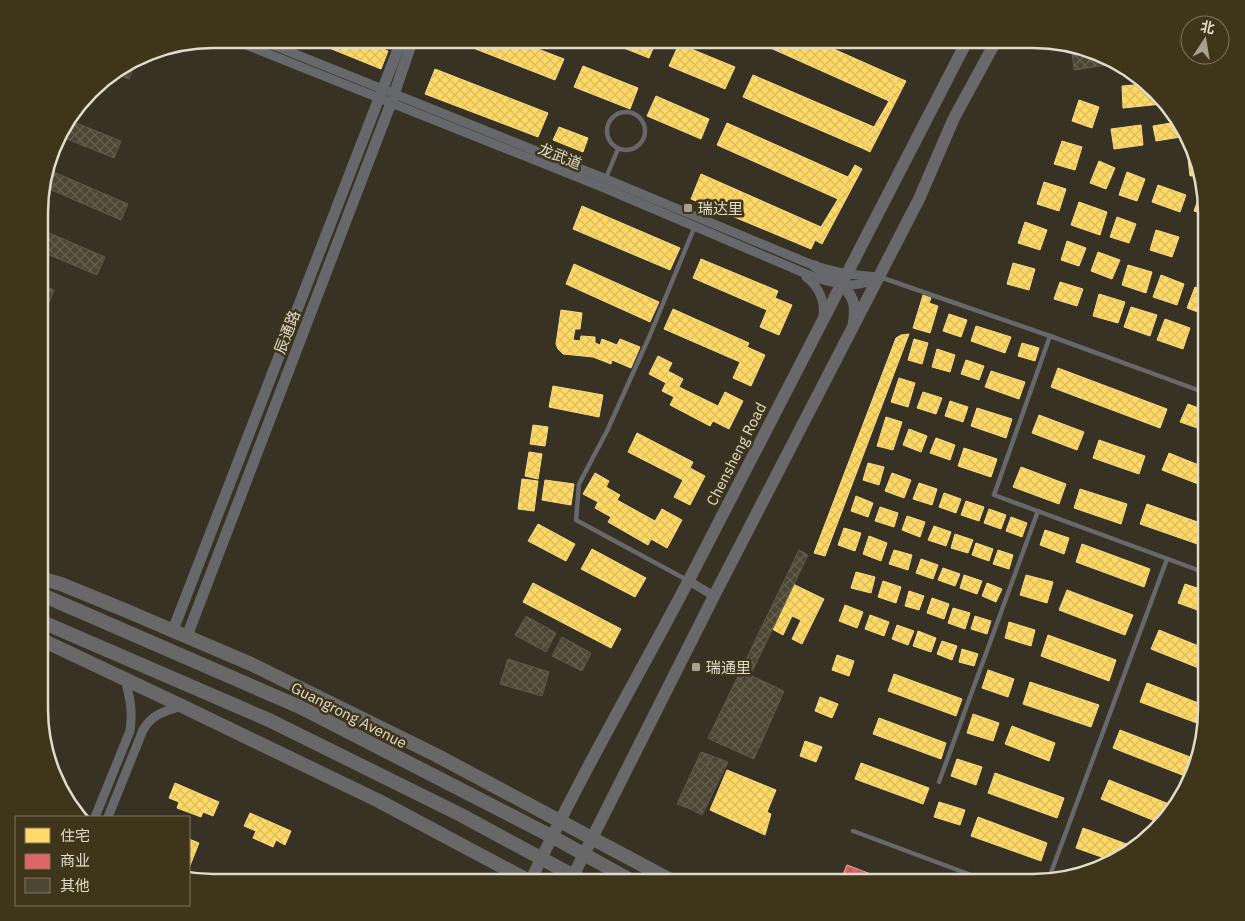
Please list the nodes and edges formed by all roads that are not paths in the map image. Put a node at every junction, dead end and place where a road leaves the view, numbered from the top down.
1 (255, 48) edge
2 (279, 48) edge
3 (398, 48) edge
4 (410, 48) edge
5 (963, 48) edge
6 (992, 48) edge
7 (381, 93) junction
8 (393, 98) junction
9 (618, 149) junction
10 (604, 183) junction
11 (697, 222) junction
12 (815, 266) joint
13 (800, 272) junction
14 (879, 277) junction
15 (845, 280) junction
16 (822, 324) junction
17 (853, 328) junction
18 (1050, 336) junction
19 (1197, 390) edge
20 (1038, 511) junction
21 (1167, 559) junction
22 (1197, 570) edge
23 (48, 580) edge
24 (689, 581) junction
25 (714, 596) junction
26 (48, 597) edge
27 (48, 624) edge
28 (173, 630) junction
29 (187, 636) junction
30 (48, 643) edge
31 (125, 679) junction
32 (182, 706) junction
33 (939, 782) dead end
34 (95, 816) edge
35 (108, 816) edge
36 (560, 821) junction
37 (853, 831) dead end
38 (592, 838) junction
39 (1051, 872) edge
40 (515, 873) edge
41 (535, 873) edge
42 (569, 873) edge
43 (574, 873) edge
44 (619, 874) edge
45 (658, 874) edge
46 (968, 874) edge

1 - 7 street, 龙武道
2 - 7 street
3 - 7 street, 辰通路
4 - 8 street, 辰通路
5 - 15 main road, Chensheng Road
6 - 14 main road
7 - 8 street, 龙武道
7 - 28 street, 辰通路
8 - 10 street, 龙武道
8 - 29 street, 辰通路
9 - 9 lane
9 - 10 lane
10 - 11 street, 龙武道
11 - 12 street
11 - 13 street, 龙武道
11 - 24 lane
12 - 15 street
13 - 15 street, 龙武道
13 - 16 street
14 - 15 street, 龙武道
14 - 17 main road
14 - 18 lane
15 - 16 main road, Chensheng Road
15 - 17 street
16 - 24 main road, Chensheng Road
17 - 25 main road
18 - 19 lane
18 - 20 lane
20 - 21 lane
20 - 33 lane
21 - 22 lane
21 - 39 lane
23 - 28 main road
24 - 25 street
24 - 36 main road, Chensheng Road
25 - 38 main road
26 - 44 main road, Guangrong Avenue
27 - 42 main road
28 - 29 main road
29 - 36 main road
30 - 31 main road
31 - 32 main road
31 - 34 street
32 - 35 street
32 - 40 main road
36 - 38 main road
36 - 41 main road, Chensheng Road
37 - 46 lane
38 - 43 main road
38 - 45 main road

